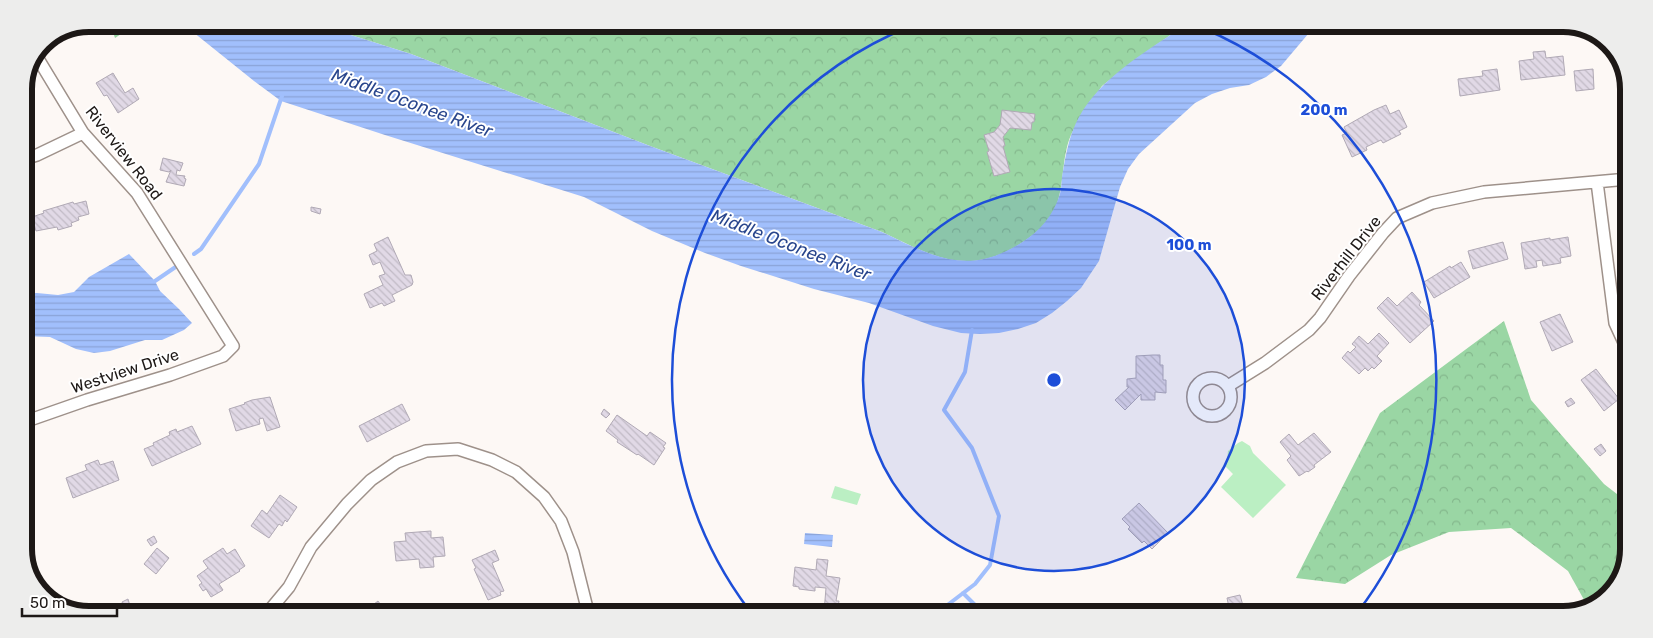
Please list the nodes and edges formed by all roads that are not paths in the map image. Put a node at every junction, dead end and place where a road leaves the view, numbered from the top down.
1 (40, 62) edge
2 (83, 133) junction
3 (32, 157) edge
4 (1620, 180) edge
5 (1597, 182) junction
6 (1620, 334) edge
7 (233, 346) joint
8 (1228, 386) dead end
9 (33, 419) edge
10 (272, 606) edge
11 (586, 606) edge

1 - 2 street, Riverview Road
2 - 3 street
2 - 7 street, Riverview Road
4 - 5 street, Riverhill Drive
5 - 6 street
5 - 8 street, Riverhill Drive
7 - 9 street, Westview Drive
10 - 11 street

